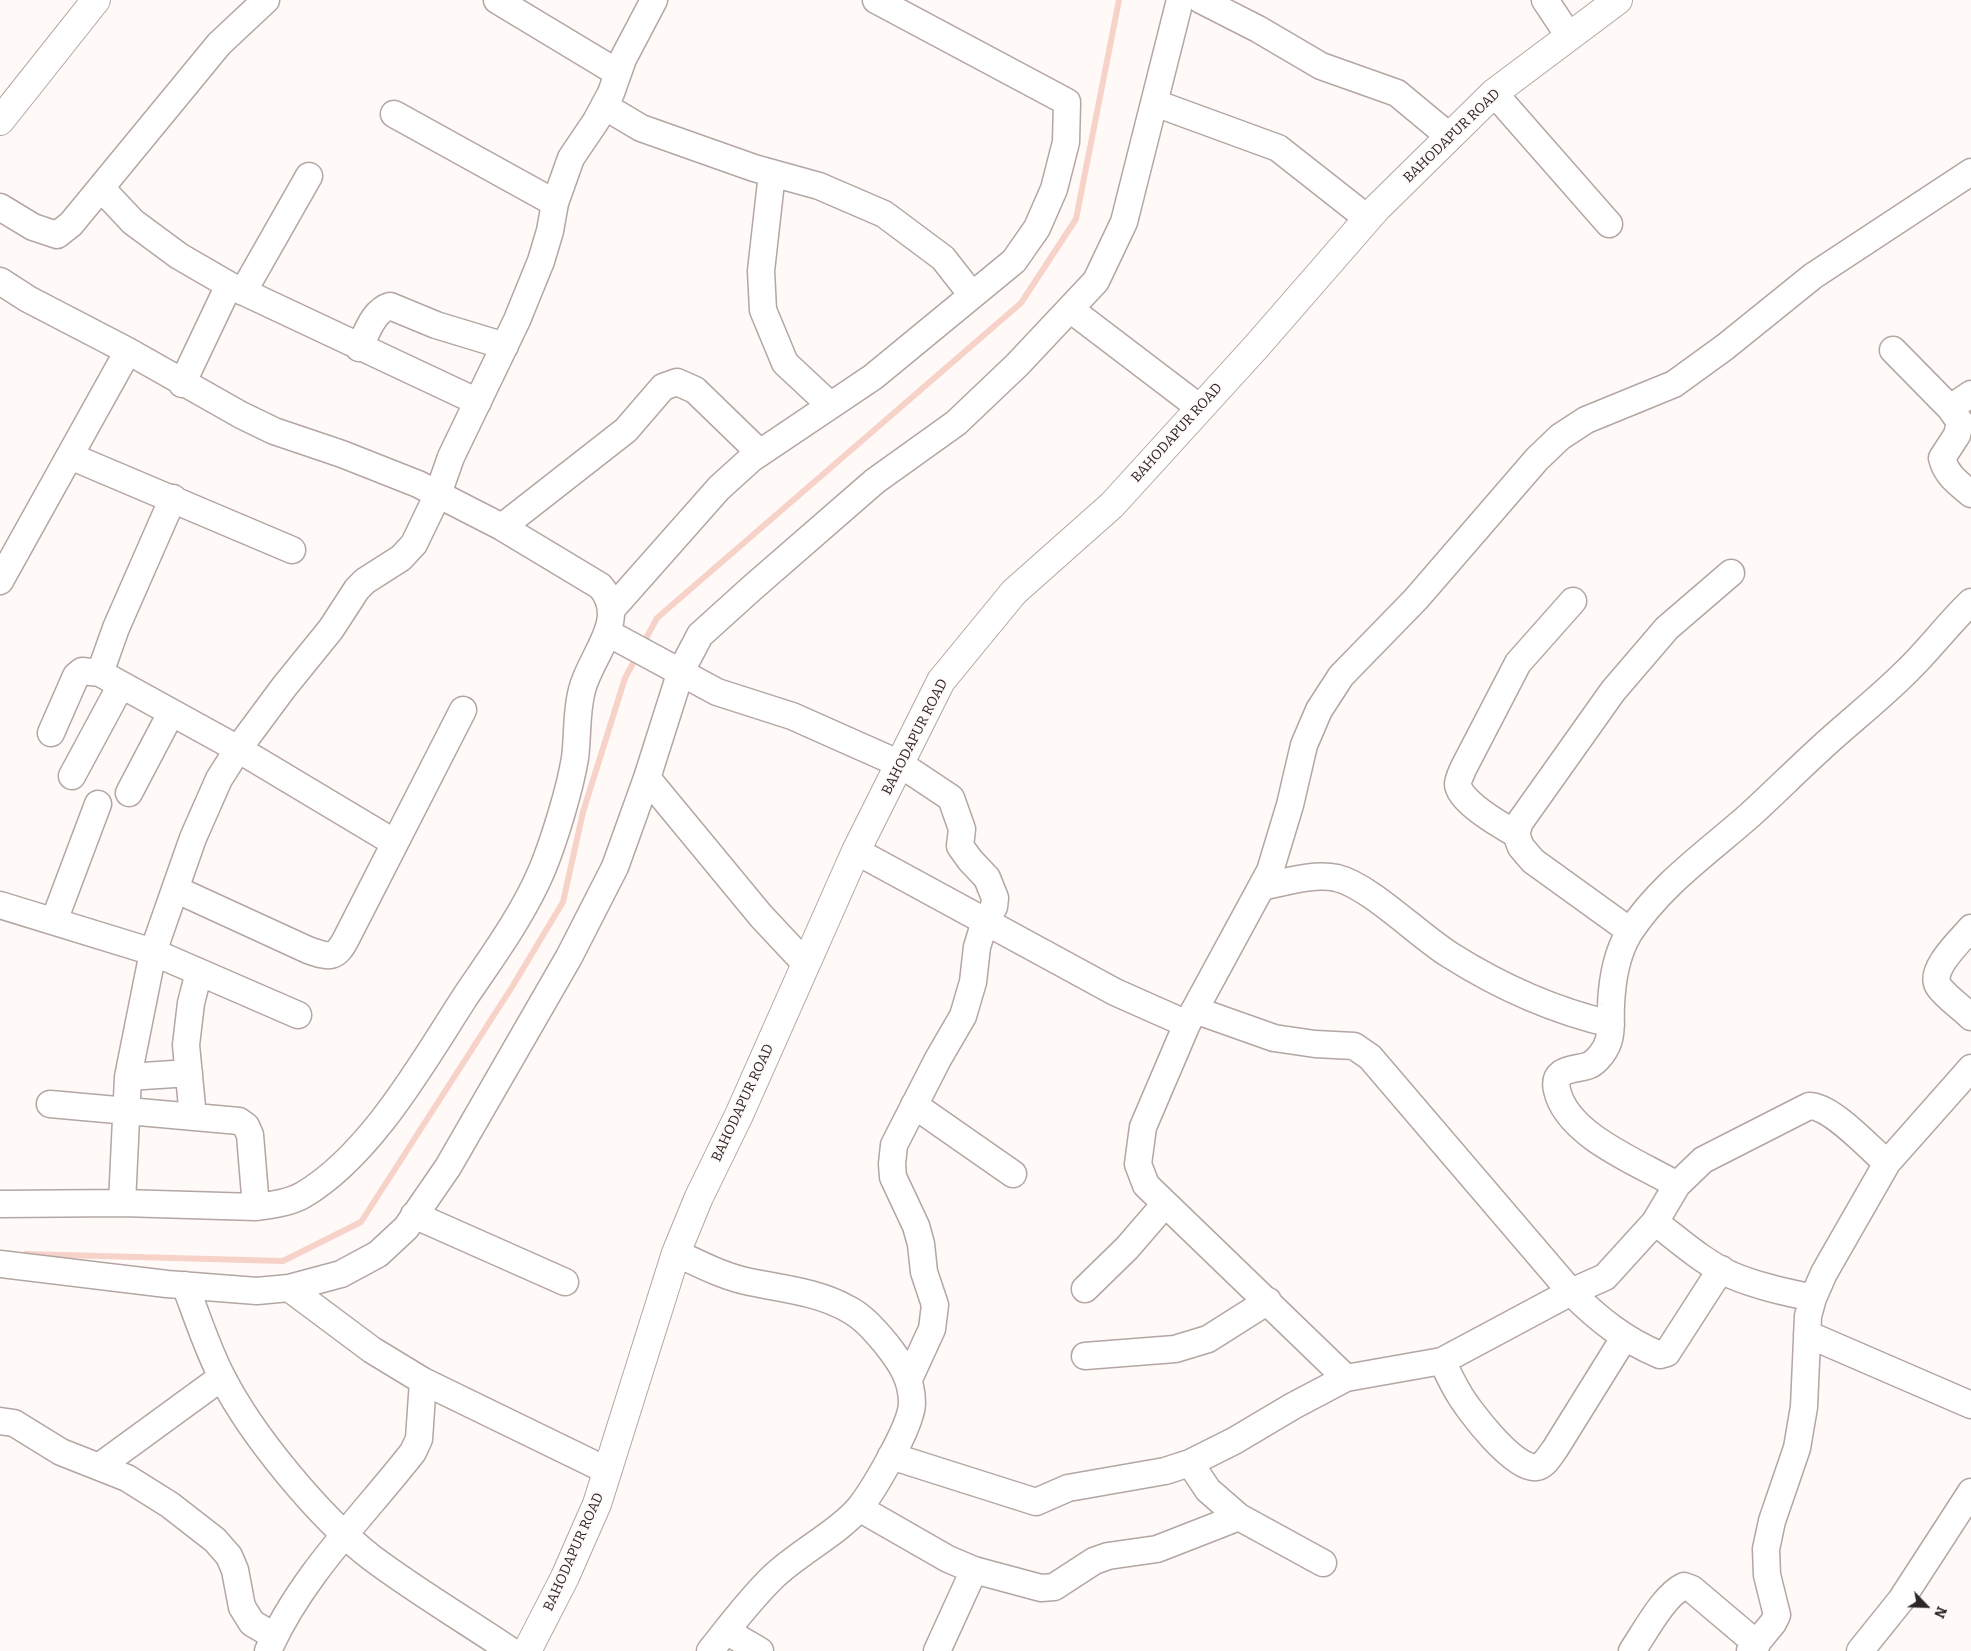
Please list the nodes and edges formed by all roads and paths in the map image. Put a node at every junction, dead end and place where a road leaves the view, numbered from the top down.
1 (96, 0) edge
2 (266, 0) edge
3 (497, 0) edge
4 (654, 0) edge
5 (876, 0) edge
6 (1180, 0) edge
7 (1201, 0) edge
8 (1545, 0) edge
9 (1618, 0) edge
10 (1570, 36) junction
11 (618, 73) junction
12 (1494, 93) junction
13 (1154, 103) junction
14 (604, 106) junction
15 (394, 114) dead end
16 (0, 121) edge
17 (1450, 137) junction
18 (1971, 172) edge
19 (772, 173) junction
20 (309, 176) dead end
21 (101, 188) junction
22 (555, 203) junction
23 (0, 207) edge
24 (1367, 218) junction
25 (1609, 224) dead end
26 (0, 281) edge
27 (236, 289) junction
28 (972, 295) junction
29 (1070, 309) junction
30 (505, 346) junction
31 (359, 348) junction
32 (1893, 350) dead end
33 (128, 351) junction
34 (182, 384) junction
35 (1961, 401) edge
36 (478, 402) junction
37 (830, 405) junction
38 (1200, 408) junction
39 (760, 453) junction
40 (70, 456) junction
41 (438, 494) junction
42 (1971, 494) edge
43 (173, 498) junction
44 (502, 527) junction
45 (292, 550) dead end
46 (1731, 573) dead end
47 (0, 581) edge
48 (1574, 601) dead end
49 (1971, 602) edge
50 (614, 628) junction
51 (672, 666) junction
52 (110, 679) junction
53 (463, 710) dead end
54 (172, 713) junction
55 (51, 734) dead end
56 (238, 749) junction
57 (900, 764) junction
58 (72, 776) dead end
59 (647, 778) junction
60 (129, 793) dead end
61 (98, 804) dead end
62 (1516, 834) junction
63 (395, 843) junction
64 (856, 851) junction
65 (1262, 886) junction
66 (175, 889) junction
67 (0, 905) edge
68 (54, 920) junction
69 (984, 921) junction
70 (1971, 928) edge
71 (1630, 931) junction
72 (153, 952) junction
73 (806, 964) junction
74 (199, 972) junction
75 (298, 1015) dead end
76 (1971, 1016) edge
77 (1191, 1017) junction
78 (1611, 1024) junction
79 (1971, 1068) edge
80 (189, 1073) junction
81 (128, 1077) junction
82 (50, 1104) dead end
83 (914, 1105) junction
84 (127, 1112) junction
85 (193, 1117) junction
86 (1887, 1163) junction
87 (1013, 1174) dead end
88 (1677, 1185) junction
89 (122, 1203) junction
90 (0, 1204) edge
91 (1165, 1204) junction
92 (256, 1207) junction
93 (414, 1216) junction
94 (1656, 1222) junction
95 (676, 1253) junction
96 (0, 1264) edge
97 (1721, 1269) junction
98 (565, 1282) dead end
99 (185, 1285) junction
100 (289, 1288) junction
101 (1085, 1289) dead end
102 (1571, 1292) junction
103 (1813, 1298) junction
104 (1268, 1301) junction
105 (1807, 1334) junction
106 (1624, 1338) junction
107 (1085, 1356) dead end
108 (1442, 1361) junction
109 (222, 1377) junction
110 (1346, 1378) junction
111 (909, 1379) junction
112 (423, 1381) junction
113 (1971, 1406) edge
114 (0, 1421) edge
115 (890, 1456) junction
116 (1190, 1463) junction
117 (100, 1466) junction
118 (608, 1471) junction
119 (1971, 1492) edge
120 (859, 1508) junction
121 (1239, 1517) junction
122 (345, 1535) junction
123 (1323, 1562) dead end
124 (974, 1570) junction
125 (726, 1631) junction
126 (271, 1644) edge
127 (1754, 1648) edge
128 (511, 1651) edge
129 (527, 1651) edge
130 (710, 1651) edge
131 (760, 1651) edge
132 (937, 1651) edge
133 (1632, 1651) edge
134 (1860, 1651) edge

1 - 16 main road
2 - 21 street
3 - 11 street
4 - 11 street
5 - 28 street
6 - 13 street
7 - 17 street
8 - 10 street
9 - 10 main road, BAHODAPUR ROAD
10 - 12 main road, BAHODAPUR ROAD
11 - 14 street
12 - 17 main road, BAHODAPUR ROAD
12 - 25 street
13 - 24 street
13 - 29 street
14 - 19 street
14 - 22 street
15 - 22 street
17 - 24 main road, BAHODAPUR ROAD
18 - 65 street
19 - 28 street
19 - 37 street
20 - 27 street
21 - 23 street
21 - 27 street
22 - 30 street
24 - 38 main road, BAHODAPUR ROAD
26 - 33 street
27 - 31 street
27 - 34 street
28 - 37 street
29 - 38 street
29 - 51 street
30 - 31 street
30 - 36 street
31 - 36 street
32 - 35 street
33 - 34 street
33 - 40 street
34 - 41 street
35 - 42 street
36 - 41 street
37 - 39 street
38 - 57 main road, BAHODAPUR ROAD
39 - 44 street
39 - 50 street
40 - 43 street
40 - 47 street
41 - 44 street
41 - 56 street
43 - 45 street
43 - 52 street
44 - 50 street
46 - 62 street
48 - 62 street
49 - 71 street
50 - 51 street
50 - 92 street
51 - 57 street
51 - 59 street
52 - 54 street
52 - 55 street
52 - 58 street
53 - 63 street
54 - 56 street
54 - 60 street
56 - 63 street
56 - 66 street
57 - 64 main road, BAHODAPUR ROAD
57 - 69 street
59 - 73 street
59 - 93 street
61 - 68 street
62 - 71 street
63 - 66 street
64 - 69 street
64 - 73 main road, BAHODAPUR ROAD
65 - 77 street
65 - 78 street
66 - 72 street
67 - 68 street
68 - 72 street
69 - 77 street
69 - 83 street
70 - 76 street
71 - 78 street
72 - 74 street
72 - 81 street
73 - 95 main road, BAHODAPUR ROAD
74 - 75 street
74 - 80 street
77 - 91 street
77 - 102 street
78 - 88 street
79 - 86 street
80 - 81 street
80 - 85 street
81 - 84 street
82 - 84 street
83 - 87 street
83 - 111 street
84 - 85 street
84 - 89 street
85 - 92 street
86 - 88 street
86 - 103 street
88 - 94 street
89 - 90 street
89 - 92 street
91 - 101 street
91 - 104 street
93 - 98 street
93 - 100 street
94 - 97 street
94 - 102 street
95 - 111 street
95 - 118 main road, BAHODAPUR ROAD
96 - 99 street
97 - 103 street
97 - 106 street
99 - 100 street
99 - 109 street
100 - 112 street
102 - 106 street
102 - 108 street
103 - 105 street
104 - 107 street
104 - 110 street
105 - 113 street
105 - 127 street
106 - 108 street
108 - 110 street
109 - 117 street
109 - 122 street
110 - 116 street
111 - 115 street
112 - 118 street
112 - 122 street
114 - 117 street
115 - 116 street
115 - 120 street
116 - 121 street
117 - 126 street
118 - 129 main road, BAHODAPUR ROAD
119 - 134 street
120 - 124 street
120 - 125 street
121 - 123 street
121 - 124 street
122 - 126 street
122 - 128 street
124 - 132 street
125 - 130 street
125 - 131 street
127 - 133 street

